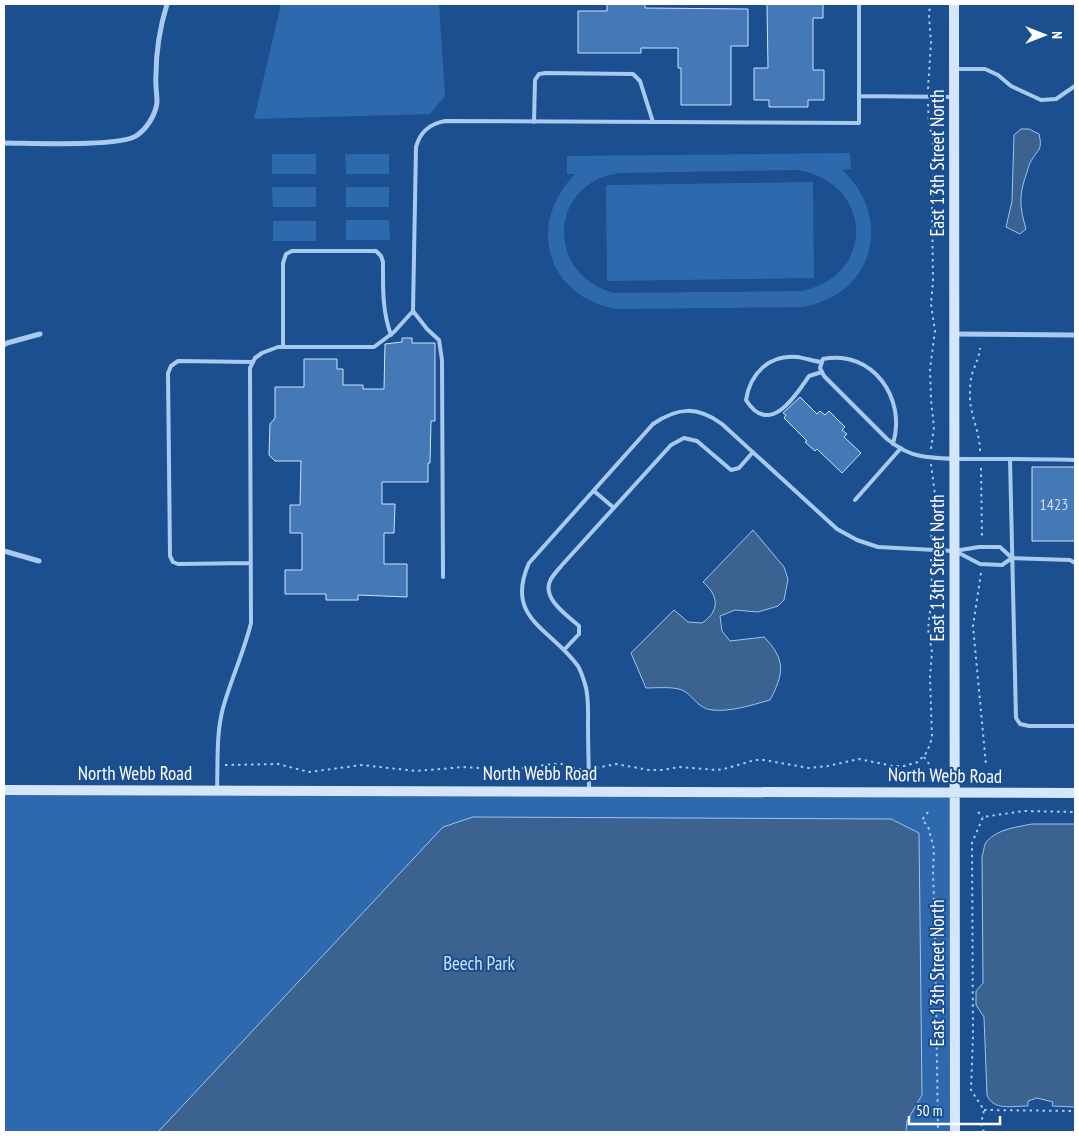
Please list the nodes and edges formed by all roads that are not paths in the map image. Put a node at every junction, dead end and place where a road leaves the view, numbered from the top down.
1 (167, 4) edge
2 (859, 4) edge
3 (954, 4) edge
4 (954, 69) junction
5 (1075, 86) edge
6 (859, 96) junction
7 (954, 97) junction
8 (534, 122) junction
9 (654, 122) junction
10 (4, 143) edge
11 (413, 311) junction
12 (40, 334) dead end
13 (954, 334) junction
14 (391, 335) junction
15 (1075, 335) edge
16 (4, 345) edge
17 (283, 347) junction
18 (253, 362) junction
19 (821, 362) junction
20 (822, 372) junction
21 (893, 444) junction
22 (901, 448) junction
23 (753, 452) junction
24 (954, 459) junction
25 (1010, 459) junction
26 (1075, 460) edge
27 (594, 491) junction
28 (855, 500) dead end
29 (614, 508) junction
30 (4, 551) edge
31 (954, 551) junction
32 (1012, 558) junction
33 (38, 561) dead end
34 (1075, 562) edge
35 (251, 563) junction
36 (443, 577) dead end
37 (564, 650) junction
38 (1075, 726) edge
39 (4, 790) edge
40 (217, 791) junction
41 (589, 791) junction
42 (955, 793) junction
43 (1075, 793) edge
44 (955, 1132) edge

1 - 10 street
2 - 6 lane
3 - 4 main road, East 13th Street North
4 - 5 lane
4 - 7 main road, East 13th Street North
6 - 7 lane
6 - 9 lane
7 - 13 main road, East 13th Street North
8 - 9 lane
8 - 9 lane
8 - 11 lane
11 - 14 lane
11 - 36 lane
12 - 16 street
13 - 15 street
13 - 24 main road, East 13th Street North
14 - 17 lane
14 - 17 lane
17 - 18 lane
18 - 35 lane
18 - 35 lane
19 - 20 lane
19 - 20 lane
19 - 21 lane
20 - 21 lane
21 - 22 lane
22 - 24 lane
22 - 28 lane
23 - 27 lane
23 - 29 lane
23 - 31 lane
24 - 25 lane
24 - 31 main road, East 13th Street North
25 - 26 lane
25 - 32 lane
27 - 29 lane
27 - 37 lane
29 - 37 lane
30 - 33 street
31 - 32 lane
31 - 32 lane
31 - 42 main road, East 13th Street North
32 - 34 lane
32 - 38 lane
35 - 40 lane
37 - 41 lane
39 - 40 main road, North Webb Road
40 - 41 main road, North Webb Road
41 - 42 main road, North Webb Road
42 - 43 main road, North Webb Road
42 - 44 main road, East 13th Street North

